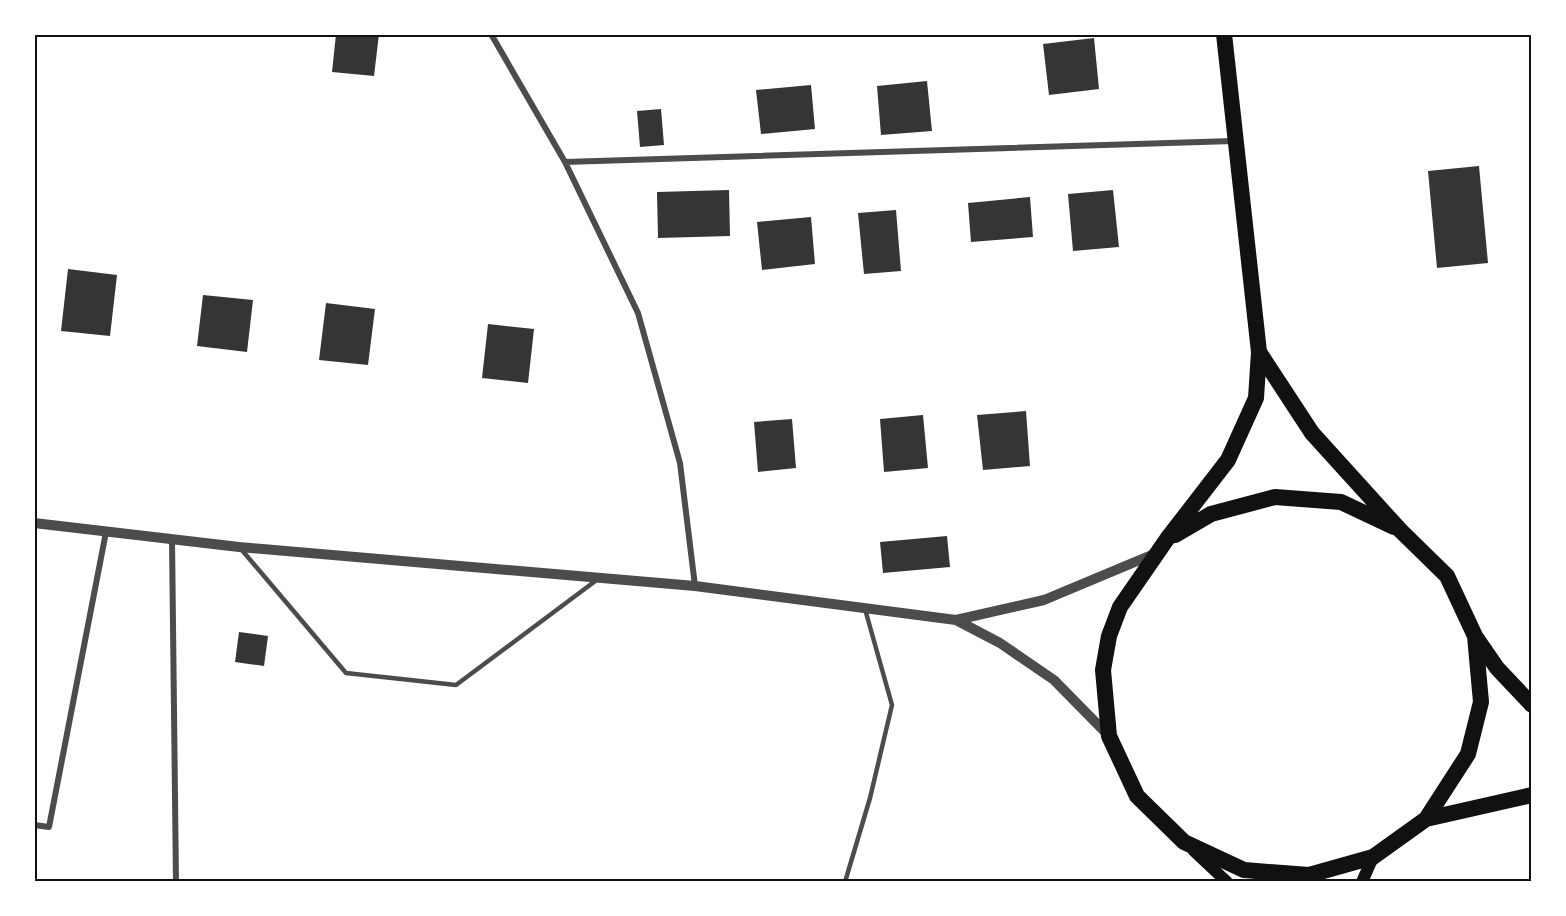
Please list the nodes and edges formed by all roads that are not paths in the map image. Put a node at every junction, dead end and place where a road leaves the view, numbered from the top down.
1 (491, 34) edge
2 (1224, 34) edge
3 (1236, 141) junction
4 (565, 162) junction
5 (1259, 352) junction
6 (34, 523) edge
7 (1400, 530) junction
8 (106, 532) junction
9 (172, 539) junction
10 (1162, 546) junction
11 (239, 547) junction
12 (600, 577) junction
13 (695, 586) junction
14 (864, 608) junction
15 (956, 620) junction
16 (1475, 636) junction
17 (1532, 705) edge
18 (1109, 736) junction
19 (1532, 795) edge
20 (1426, 819) junction
21 (34, 825) edge
22 (1184, 842) junction
23 (1373, 857) junction
24 (176, 882) edge
25 (845, 882) edge
26 (1227, 882) edge
27 (1362, 882) edge

1 - 4 street
2 - 3 highway
3 - 4 street
3 - 5 highway
4 - 13 street
5 - 7 highway
5 - 10 highway
6 - 8 street
7 - 10 highway
7 - 16 highway
8 - 9 street
8 - 21 street
9 - 11 street
9 - 24 street
10 - 15 street
10 - 18 highway
11 - 12 street
11 - 12 lane
12 - 13 street
13 - 14 street
14 - 15 street
14 - 25 lane
15 - 18 street
16 - 17 highway
16 - 20 highway
18 - 22 highway
19 - 20 highway
20 - 23 highway
22 - 23 highway
22 - 26 main road
23 - 27 main road

